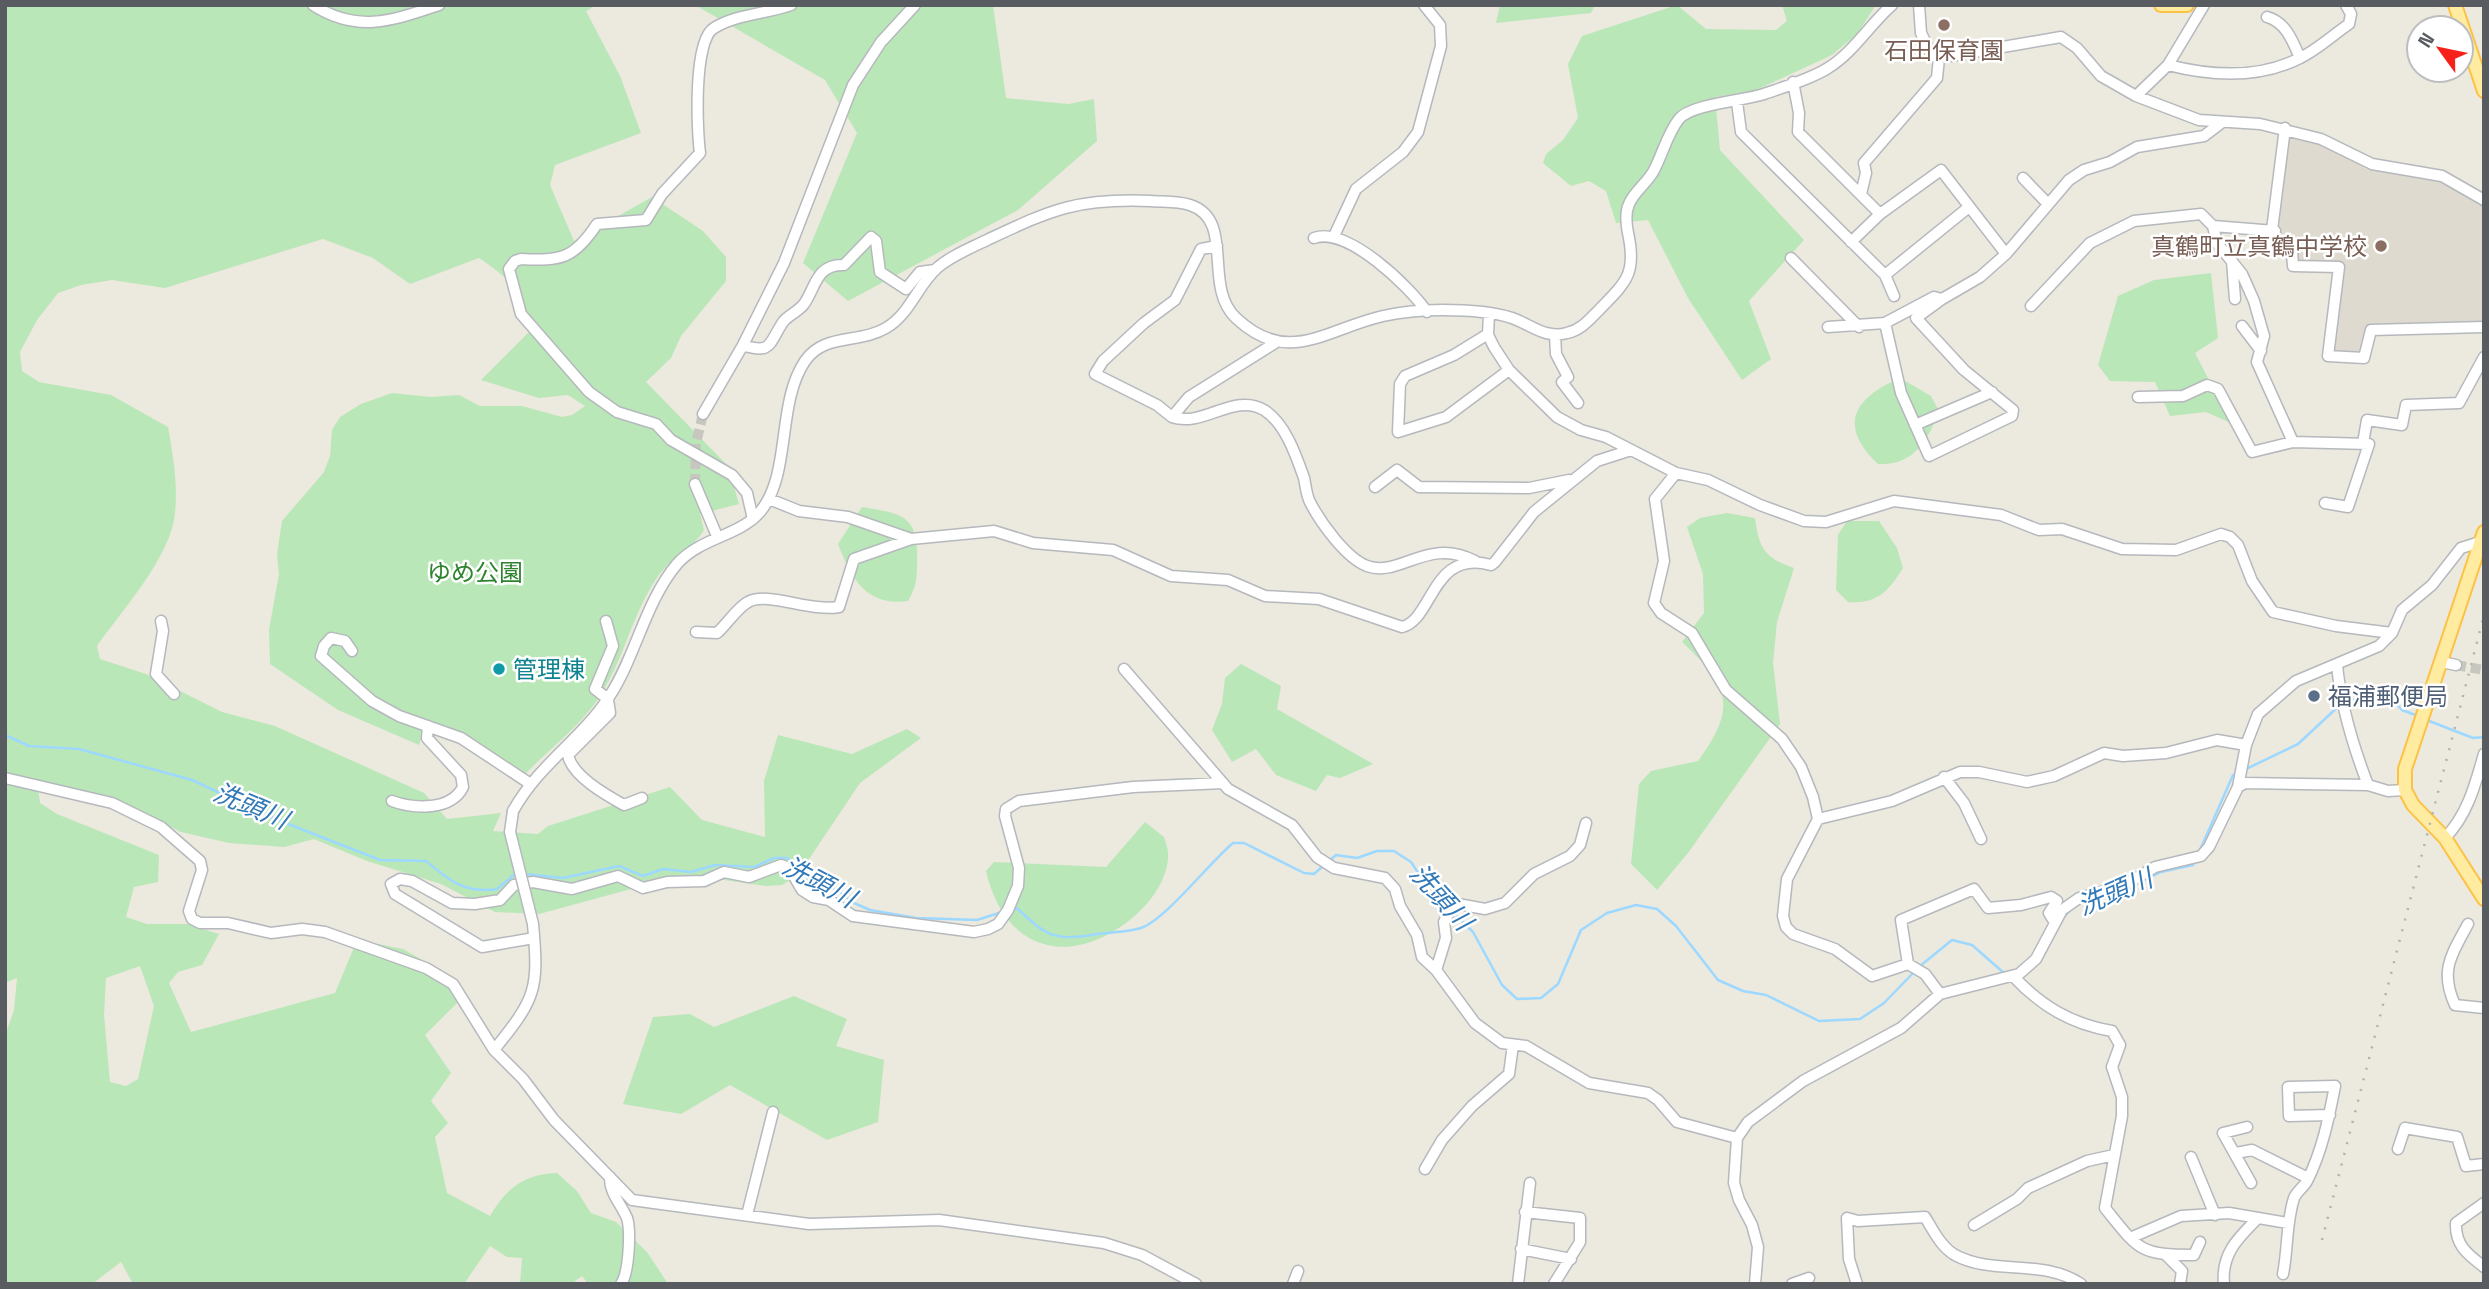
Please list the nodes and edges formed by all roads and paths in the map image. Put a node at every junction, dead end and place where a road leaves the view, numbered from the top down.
1 (313, 5) edge
2 (439, 5) edge
3 (791, 5) edge
4 (915, 5) edge
5 (1424, 5) edge
6 (1892, 5) edge
7 (1919, 5) edge
8 (2161, 5) edge
9 (2187, 5) edge
10 (2204, 5) edge
11 (2346, 5) edge
12 (2455, 5) edge
13 (2267, 17) dead end
14 (1939, 58) junction
15 (2300, 58) junction
16 (2168, 65) junction
17 (1793, 82) junction
18 (2484, 91) edge
19 (2137, 96) junction
20 (1737, 102) junction
21 (2221, 123) junction
22 (2284, 128) junction
23 (2024, 178) dead end
24 (1861, 194) junction
25 (2484, 200) edge
26 (2048, 204) junction
27 (1969, 207) junction
28 (1880, 214) junction
29 (2213, 226) junction
30 (2272, 230) junction
31 (1334, 236) junction
32 (1314, 238) dead end
33 (1851, 242) junction
34 (1217, 246) junction
35 (2006, 254) junction
36 (1791, 258) dead end
37 (2231, 259) junction
38 (935, 270) junction
39 (1885, 275) junction
40 (1894, 296) dead end
41 (1942, 299) junction
42 (2235, 299) dead end
43 (2031, 306) dead end
44 (1427, 312) junction
45 (1489, 314) junction
46 (1885, 323) junction
47 (2242, 326) dead end
48 (1828, 327) dead end
49 (1860, 327) junction
50 (2484, 327) edge
51 (1488, 334) junction
52 (1555, 335) junction
53 (1275, 343) junction
54 (743, 345) junction
55 (2261, 351) junction
56 (2484, 357) edge
57 (1509, 370) junction
58 (1992, 392) junction
59 (2138, 397) dead end
60 (1578, 403) dead end
61 (703, 414) tunnel mouth
62 (1172, 417) junction
63 (1915, 425) junction
64 (2293, 442) junction
65 (2363, 443) junction
66 (1632, 450) junction
67 (1676, 473) junction
68 (1573, 480) junction
69 (695, 484) tunnel mouth
70 (1375, 487) dead end
71 (769, 499) junction
72 (2325, 503) dead end
73 (753, 519) junction
74 (717, 536) junction
75 (2482, 537) edge
76 (911, 539) junction
77 (1475, 561) junction
78 (161, 621) dead end
79 (606, 621) dead end
80 (696, 632) dead end
81 (2392, 633) junction
82 (352, 651) dead end
83 (2442, 662) junction
84 (2456, 664) tunnel mouth
85 (2337, 665) junction
86 (1124, 669) dead end
87 (174, 694) dead end
88 (608, 699) junction
89 (428, 726) junction
90 (2246, 745) junction
91 (2484, 754) edge
92 (1944, 777) junction
93 (5, 778) edge
94 (529, 783) junction
95 (1223, 783) junction
96 (2368, 785) junction
97 (2238, 787) junction
98 (2406, 790) junction
99 (642, 798) dead end
100 (392, 801) dead end
101 (1818, 819) junction
102 (1586, 823) dead end
103 (2445, 838) junction
104 (1981, 839) dead end
105 (2484, 899) edge
106 (2054, 921) junction
107 (2468, 923) dead end
108 (534, 938) junction
109 (1908, 964) junction
110 (1436, 970) junction
111 (2012, 976) junction
112 (1940, 994) junction
113 (2484, 1008) edge
114 (1513, 1045) junction
115 (495, 1050) junction
116 (773, 1112) dead end
117 (2330, 1115) junction
118 (2247, 1127) dead end
119 (1737, 1138) junction
120 (2398, 1149) dead end
121 (2236, 1153) junction
122 (2114, 1155) junction
123 (2190, 1157) dead end
124 (2484, 1164) edge
125 (1425, 1169) dead end
126 (610, 1177) junction
127 (2308, 1178) junction
128 (1530, 1183) dead end
129 (2251, 1183) dead end
130 (2484, 1203) edge
131 (1525, 1212) junction
132 (747, 1215) junction
133 (2215, 1215) junction
134 (2258, 1218) junction
135 (2288, 1223) junction
136 (1974, 1225) dead end
137 (2130, 1238) junction
138 (2200, 1242) dead end
139 (1521, 1249) junction
140 (2166, 1255) junction
141 (1571, 1259) junction
142 (2484, 1267) edge
143 (1298, 1271) dead end
144 (2283, 1274) dead end
145 (1810, 1278) dead end
146 (1759, 1282) edge
147 (621, 1284) edge
148 (1196, 1284) edge
149 (1293, 1284) edge
150 (1518, 1284) edge
151 (1555, 1284) edge
152 (1792, 1284) edge
153 (1857, 1284) edge
154 (2081, 1284) edge
155 (2180, 1284) edge
156 (2224, 1284) edge

1 - 2 street
3 - 73 street
4 - 54 street
5 - 31 street
6 - 17 street
7 - 14 street
8 - 9 main road
10 - 16 street
11 - 15 street
12 - 18 main road
13 - 15 street
14 - 19 street
14 - 24 street
15 - 16 street
16 - 19 street
17 - 20 street
17 - 24 street
19 - 21 street
20 - 33 street
20 - 52 street
21 - 22 street
21 - 26 street
22 - 25 street
22 - 30 street
23 - 26 street
24 - 28 street
26 - 35 street
27 - 28 street
27 - 35 street
27 - 39 street
28 - 33 street
29 - 30 street
29 - 37 street
29 - 43 street
30 - 50 street
31 - 32 street
31 - 44 street
33 - 39 street
34 - 38 street
34 - 53 street
34 - 62 street
35 - 41 street
36 - 49 street
37 - 42 street
37 - 55 street
38 - 54 street
38 - 71 street
39 - 40 street
41 - 46 street
41 - 58 street
44 - 45 street
44 - 53 street
45 - 51 street
45 - 52 street
46 - 49 street
46 - 63 street
47 - 55 street
48 - 49 street
51 - 57 street
51 - 57 street
52 - 60 street
53 - 62 street
54 - 61 street
55 - 64 street
56 - 65 street
57 - 66 street
58 - 63 street
58 - 63 street
59 - 64 street
62 - 77 street
64 - 65 street
65 - 72 street
66 - 67 street
66 - 68 street
67 - 81 street
67 - 101 street
68 - 70 street
68 - 77 street
69 - 74 street
71 - 73 street
71 - 76 street
73 - 74 street
74 - 88 street
75 - 81 street
75 - 83 main road
76 - 77 street
76 - 80 street
78 - 87 street
79 - 88 street
81 - 85 street
82 - 89 street
83 - 84 street
83 - 98 main road
85 - 90 street
85 - 96 street
86 - 95 street
88 - 94 street
88 - 99 street
89 - 94 street
89 - 100 street
90 - 92 street
90 - 97 street
91 - 103 street
92 - 101 street
92 - 104 street
93 - 115 street
94 - 108 street, bridge
95 - 108 street
95 - 110 street
96 - 97 street
96 - 98 street
97 - 106 street
98 - 103 main road
101 - 109 street
102 - 110 street
103 - 105 main road
106 - 109 street
106 - 111 street
107 - 113 street
108 - 115 street
109 - 112 street
110 - 114 street
111 - 112 street
111 - 122 street
112 - 119 street
114 - 119 street
114 - 125 street
115 - 126 street
116 - 132 street
117 - 117 street
117 - 127 street
118 - 121 street
119 - 146 street
120 - 124 street
121 - 127 street
121 - 129 street
122 - 136 street
122 - 137 street
123 - 133 street
126 - 132 street
126 - 147 street
127 - 135 street
128 - 131 street
130 - 142 street
131 - 139 street
131 - 141 street
132 - 148 street
133 - 134 street
133 - 137 street
134 - 135 street
134 - 156 street
135 - 144 street
137 - 140 street
138 - 140 street
139 - 141 street
139 - 150 street
140 - 155 street
141 - 151 street
143 - 149 street
145 - 152 street
153 - 154 street

